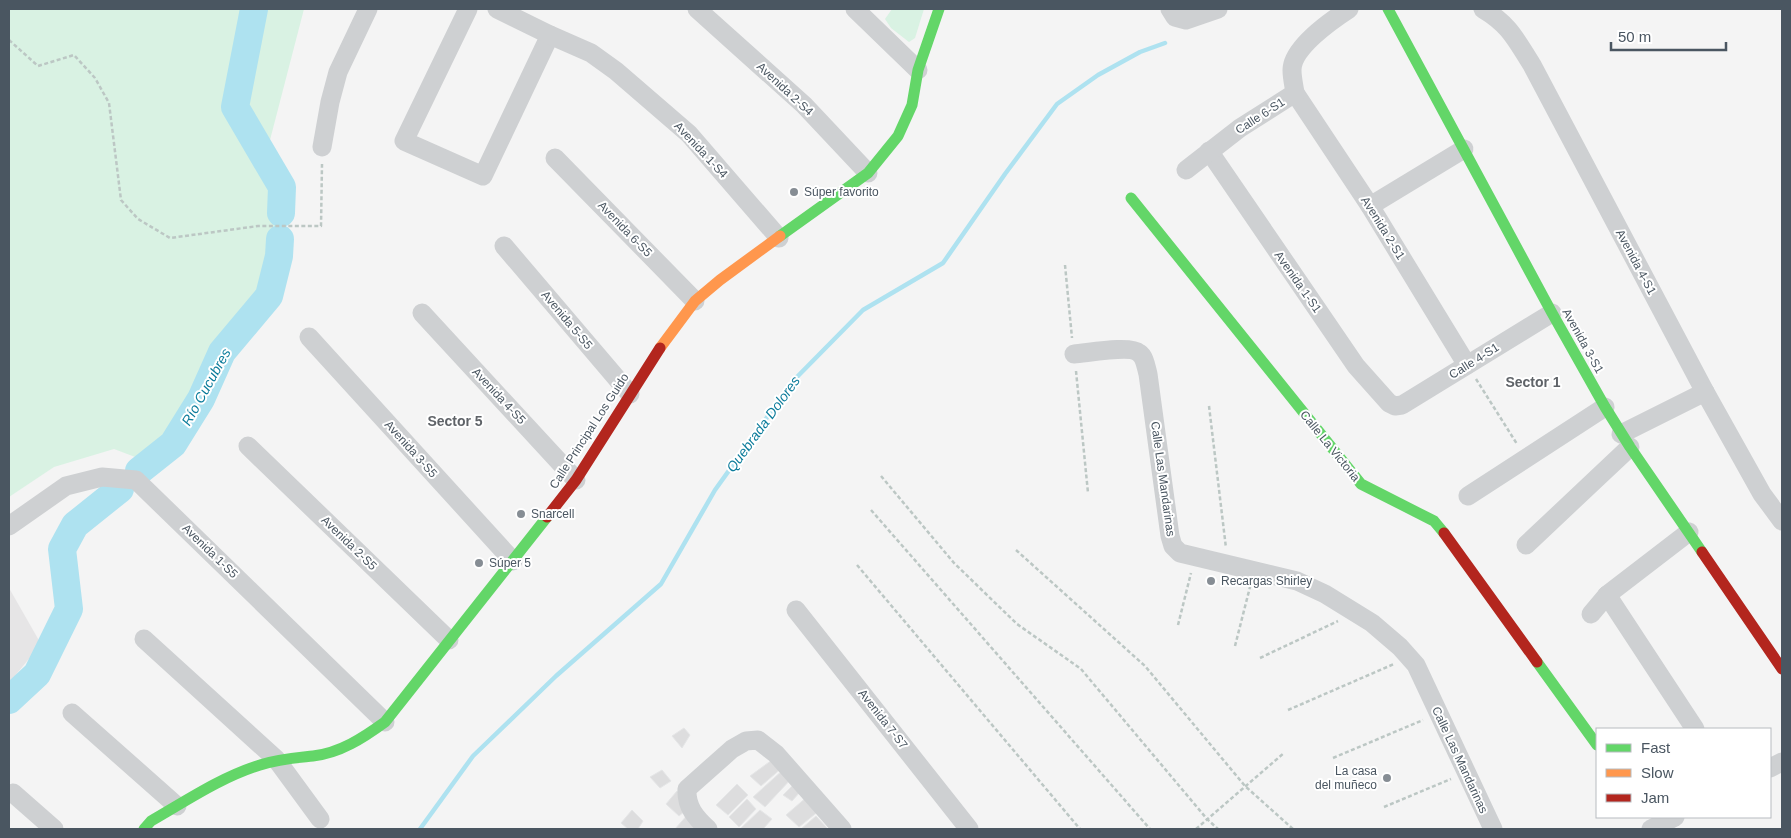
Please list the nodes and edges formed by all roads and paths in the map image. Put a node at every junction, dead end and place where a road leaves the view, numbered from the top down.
1 (368, 9) edge
2 (468, 9) edge
3 (497, 9) edge
4 (697, 9) edge
5 (855, 9) edge
6 (939, 9) edge
7 (1218, 9) edge
8 (1349, 9) edge
9 (1388, 9) edge
10 (1483, 9) edge
11 (1173, 13) edge
12 (550, 35) junction
13 (9, 40) edge
14 (918, 70) junction
15 (1295, 94) junction
16 (322, 147) joint
17 (1464, 149) junction
18 (1210, 151) junction
19 (555, 158) dead end
20 (1186, 170) dead end
21 (868, 173) junction
22 (1131, 198) dead end
23 (1370, 206) junction
24 (779, 238) junction
25 (504, 246) dead end
26 (1065, 265) dead end
27 (695, 301) junction
28 (422, 313) dead end
29 (1552, 313) junction
30 (309, 337) dead end
31 (1074, 354) junction
32 (1467, 365) junction
33 (1705, 392) junction
34 (630, 394) junction
35 (1209, 406) dead end
36 (1395, 406) joint
37 (1605, 408) junction
38 (1626, 441) junction
39 (248, 446) dead end
40 (1526, 458) junction
41 (881, 476) dead end
42 (576, 480) junction
43 (1088, 493) dead end
44 (1468, 496) dead end
45 (871, 510) dead end
46 (1782, 521) edge
47 (9, 526) edge
48 (1689, 532) junction
49 (1526, 545) dead end
50 (1016, 550) dead end
51 (1195, 557) junction
52 (513, 561) junction
53 (1228, 564) junction
54 (857, 565) dead end
55 (1254, 571) junction
56 (1607, 595) junction
57 (796, 610) dead end
58 (1355, 613) junction
59 (1591, 614) dead end
60 (1178, 625) dead end
61 (144, 639) dead end
62 (449, 640) junction
63 (1235, 646) dead end
64 (1260, 658) dead end
65 (1409, 658) junction
66 (1782, 670) edge
67 (1288, 710) dead end
68 (72, 713) dead end
69 (1438, 714) junction
70 (385, 722) junction
71 (1694, 728) edge
72 (1596, 744) edge
73 (1284, 753) dead end
74 (1333, 758) dead end
75 (276, 759) junction
76 (1466, 773) junction
77 (1245, 786) junction
78 (13, 793) dead end
79 (177, 806) junction
80 (1384, 807) dead end
81 (1672, 818) edge
82 (320, 819) dead end
83 (1207, 819) junction
84 (1653, 825) edge
85 (154, 827) edge
86 (54, 829) edge
87 (708, 829) edge
88 (842, 829) edge
89 (969, 829) edge
90 (1080, 829) edge
91 (1150, 829) edge
92 (1196, 829) edge
93 (1218, 829) edge
94 (1293, 829) edge
95 (1493, 829) edge

1 - 16 street
2 - 12 street
3 - 12 street, Avenida 1-S4
4 - 21 street, Avenida 2-S4
5 - 14 street
6 - 14 street, Calle Principal Los Guido
7 - 11 street
8 - 15 street, Calle 6-S1
9 - 17 street, Avenida 3-S1
10 - 33 street, Avenida 4-S1
12 - 24 street, Avenida 1-S4
13 - 16 path
14 - 21 street, Calle Principal Los Guido
15 - 18 street, Calle 6-S1
15 - 23 street, Avenida 2-S1
17 - 23 street
17 - 29 street, Avenida 3-S1
18 - 20 street, Calle 6-S1
18 - 36 street, Avenida 1-S1
19 - 27 street, Avenida 6-S5
21 - 24 street, Calle Principal Los Guido
22 - 72 street, Calle La Victoria
23 - 32 street, Avenida 2-S1
24 - 27 street, Calle Principal Los Guido
25 - 34 street, Avenida 5-S5
26 - 31 path
27 - 34 street, Calle Principal Los Guido
28 - 42 street, Avenida 4-S5
29 - 32 street, Calle 4-S1
29 - 37 street, Avenida 3-S1
30 - 52 street, Avenida 3-S5
31 - 43 path
31 - 51 street, Calle Las Mandarinas
32 - 36 street, Calle 4-S1
32 - 40 path
33 - 38 street
33 - 46 street, Avenida 4-S1
34 - 42 street, Calle Principal Los Guido
35 - 53 path
37 - 38 street, Avenida 3-S1
37 - 40 street
38 - 48 street, Avenida 3-S1
38 - 49 street
39 - 62 street, Avenida 2-S5
40 - 44 street
41 - 83 path
42 - 52 street, Calle Principal Los Guido
45 - 91 path
47 - 70 street, Avenida 1-S5
48 - 56 street
48 - 66 street, Avenida 3-S1
50 - 77 path
51 - 53 street, Calle Las Mandarinas
51 - 60 path
52 - 62 street, Calle Principal Los Guido
53 - 55 street, Calle Las Mandarinas
54 - 90 path
55 - 58 street, Calle Las Mandarinas
55 - 63 path
56 - 59 street
56 - 71 street
57 - 89 street, Avenida 7-S7
58 - 64 path
58 - 65 street, Calle Las Mandarinas
61 - 75 street
62 - 70 street, Calle Principal Los Guido
65 - 67 path
65 - 69 street, Calle Las Mandarinas
68 - 79 street
69 - 74 path
69 - 76 street, Calle Las Mandarinas
70 - 75 street, Calle Principal Los Guido
73 - 77 path
75 - 79 street, Calle Principal Los Guido
75 - 82 street
76 - 80 path
76 - 95 street, Calle Las Mandarinas
77 - 83 path
77 - 94 path
78 - 86 street
79 - 85 street, Calle Principal Los Guido
81 - 84 street
83 - 92 path
83 - 93 path
87 - 88 street

